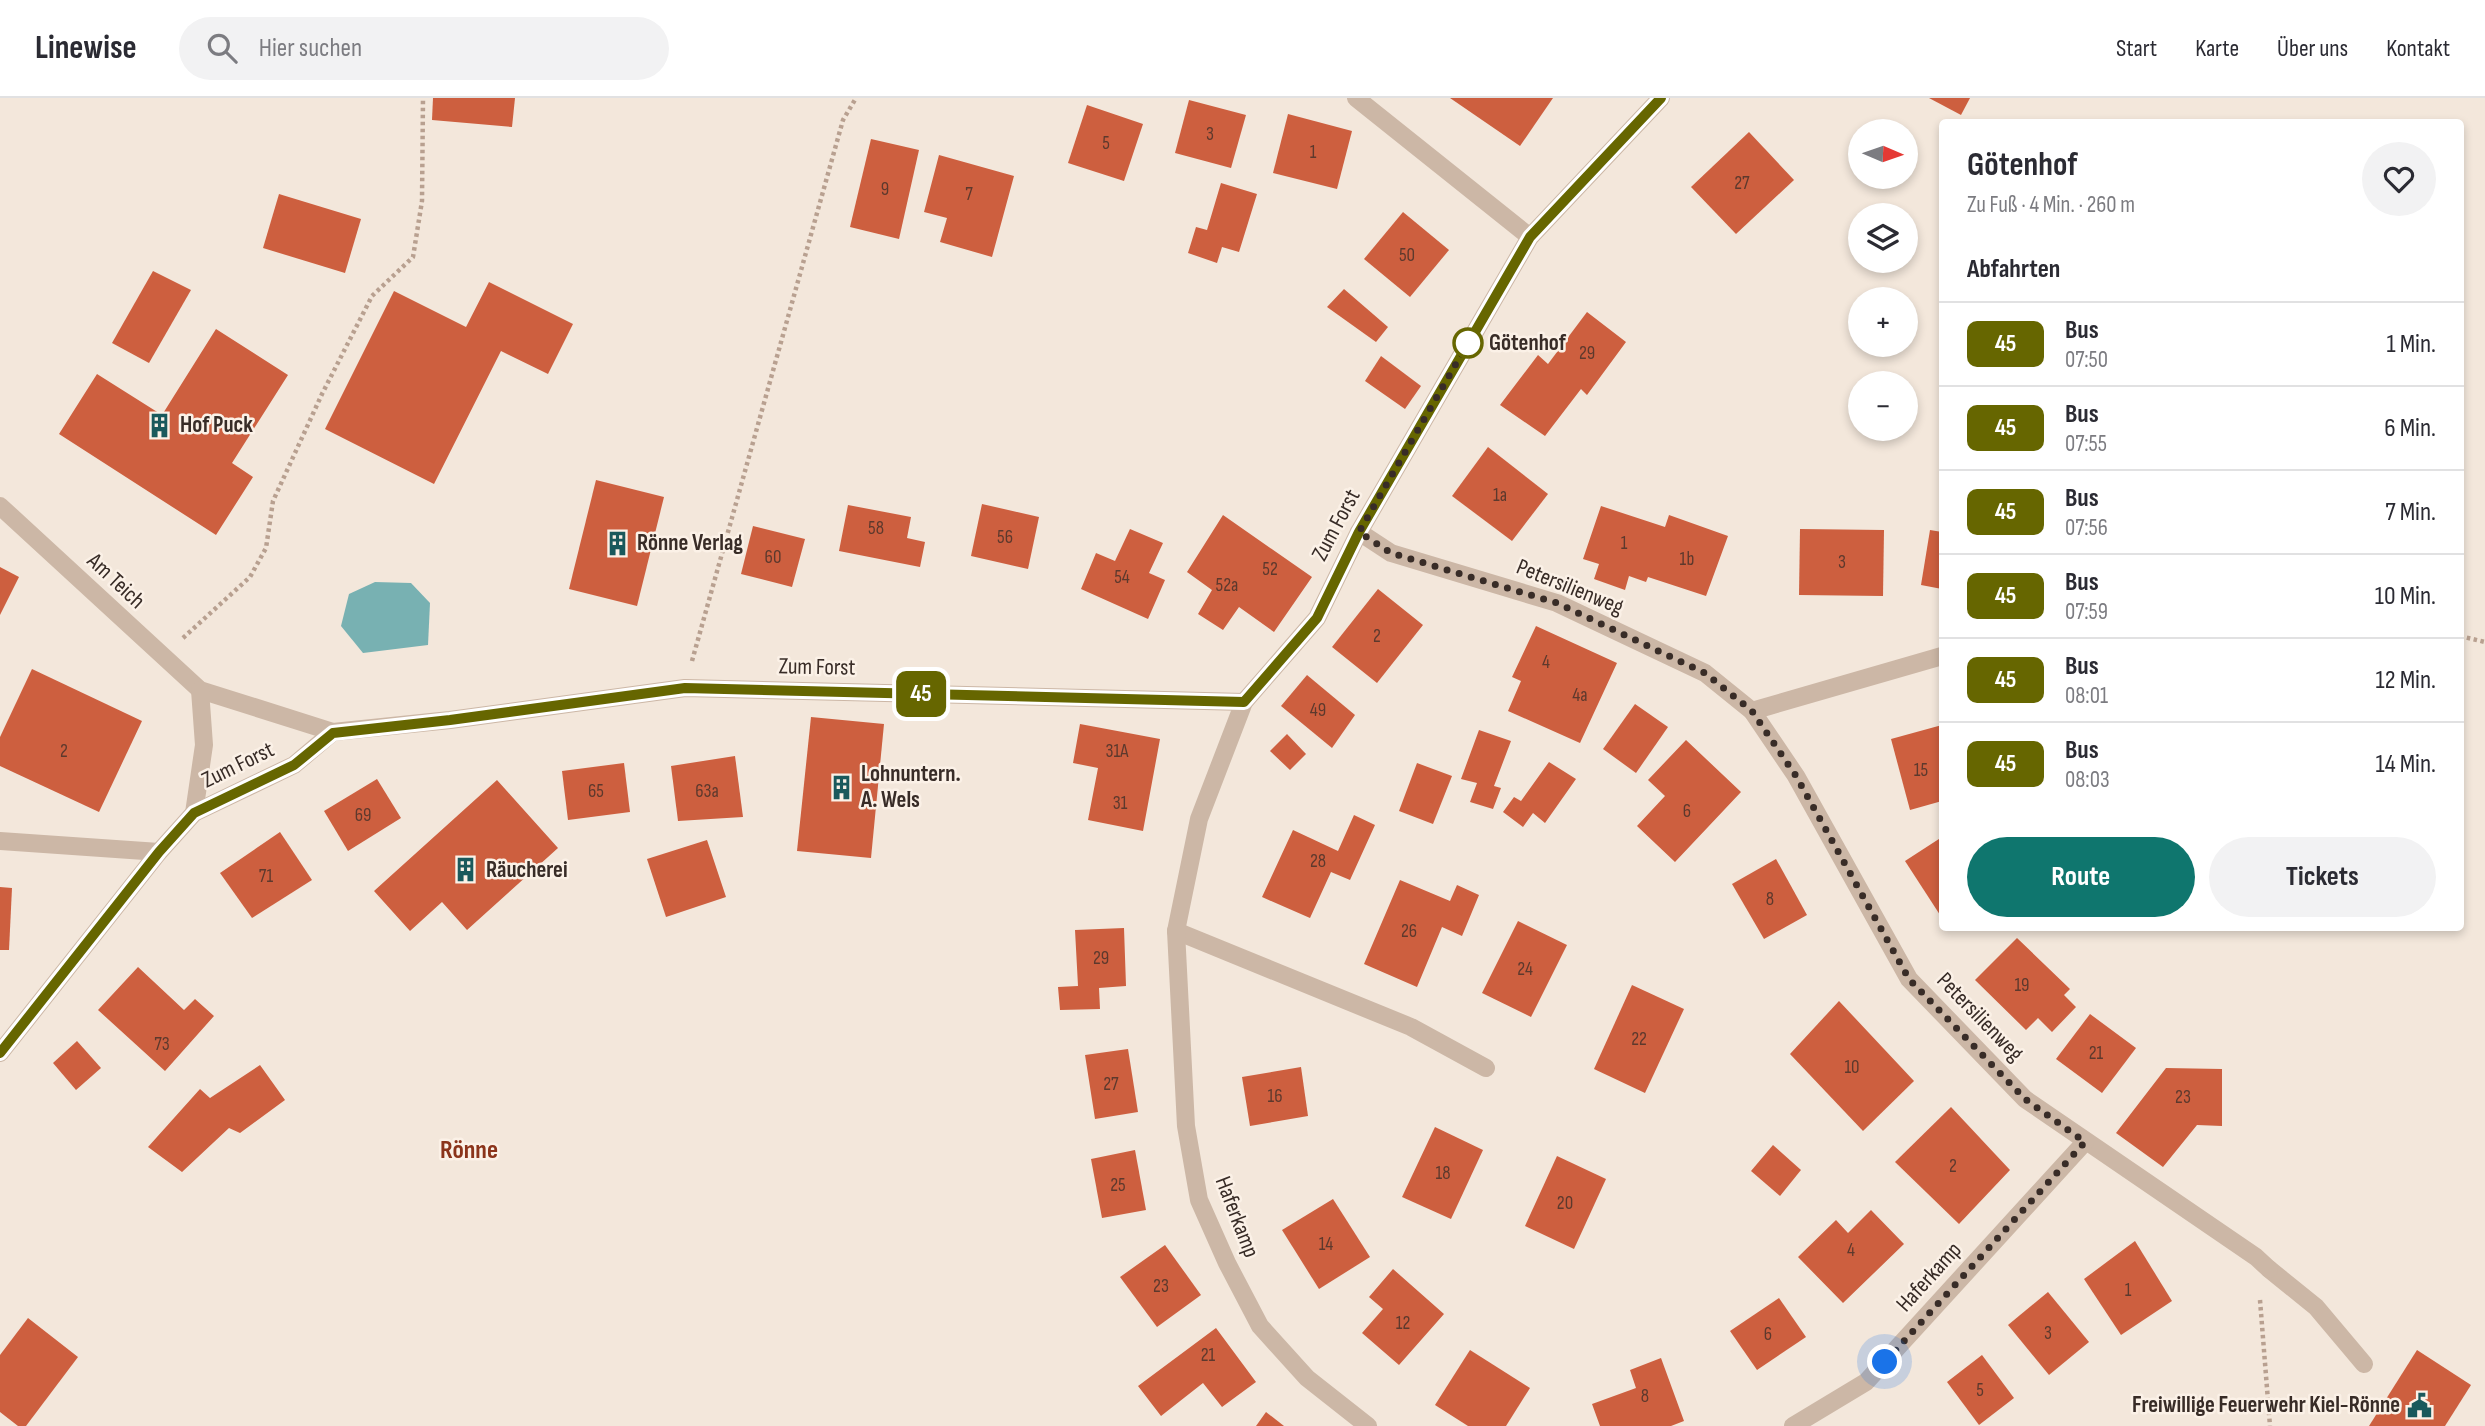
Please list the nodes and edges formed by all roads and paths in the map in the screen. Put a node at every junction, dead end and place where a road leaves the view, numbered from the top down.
1 (423, 98) edge
2 (856, 98) edge
3 (1356, 98) edge
4 (1661, 98) edge
5 (1530, 237) junction
6 (0, 506) edge
7 (1359, 532) junction
8 (2464, 637) edge
9 (2485, 642) edge
10 (162, 656) junction
11 (1939, 657) edge
12 (685, 688) junction
13 (200, 690) junction
14 (1244, 702) junction
15 (1752, 711) junction
16 (333, 733) junction
17 (194, 813) junction
18 (0, 841) edge
19 (159, 852) junction
20 (1176, 931) junction
21 (0, 1053) edge
22 (1486, 1068) dead end
23 (2085, 1142) junction
24 (2262, 1263) junction
25 (2364, 1364) dead end
26 (1368, 1426) edge
27 (1793, 1426) edge
28 (2270, 1426) edge

1 - 10 path
2 - 12 path
3 - 5 street
4 - 5 street, Zum Forst
5 - 7 street, Zum Forst
6 - 10 street, Am Teich
7 - 14 street, Zum Forst
7 - 15 street, Petersilienweg
8 - 9 path
10 - 13 street, Am Teich
11 - 15 street
12 - 14 street, Zum Forst
12 - 16 street, Zum Forst
13 - 16 street, Am Teich
13 - 17 street
14 - 20 street, Haferkamp
15 - 23 street, Petersilienweg
16 - 17 street, Zum Forst
17 - 19 street, Zum Forst
18 - 19 street
19 - 21 street, Zum Forst
20 - 22 street
20 - 26 street, Haferkamp
23 - 24 street, Petersilienweg
23 - 27 street, Haferkamp
24 - 25 street, Petersilienweg
24 - 28 path

